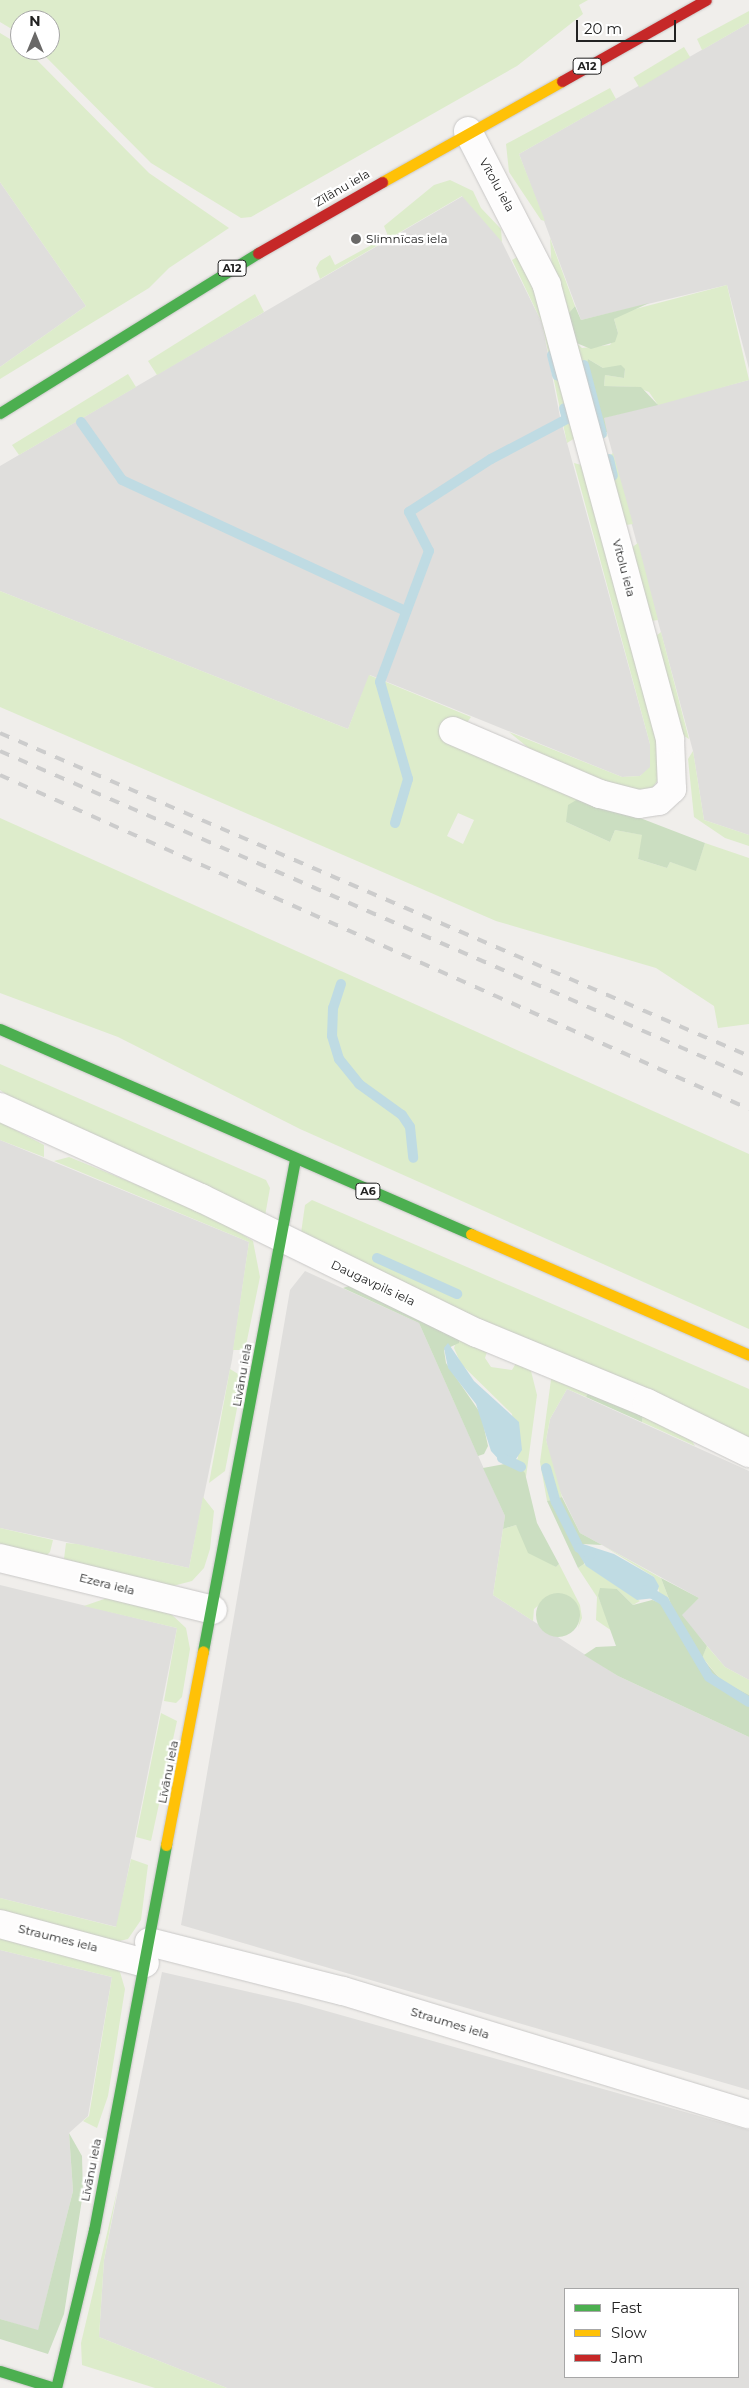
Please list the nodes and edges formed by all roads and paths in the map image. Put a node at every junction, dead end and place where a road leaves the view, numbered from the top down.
1 (706, 0) edge
2 (468, 131) junction
3 (0, 413) edge
4 (453, 732) dead end
5 (0, 1029) edge
6 (0, 1107) edge
7 (295, 1160) junction
8 (281, 1239) junction
9 (749, 1355) edge
10 (749, 1453) edge
11 (0, 1558) edge
12 (213, 1610) junction
13 (0, 1924) edge
14 (147, 1952) junction
15 (749, 2114) edge
16 (0, 2371) edge
17 (55, 2388) edge

1 - 2 main road, Zīlānu iela / A12
2 - 3 main road, Zīlānu iela / A12
2 - 4 street, Vītolu iela
5 - 7 main road, A6
6 - 8 street, Daugavpils iela
7 - 8 main road, Līvānu iela
7 - 9 main road, A6
8 - 10 street, Daugavpils iela
8 - 12 main road, Līvānu iela
11 - 12 street, Ezera iela
12 - 14 main road, Līvānu iela
13 - 14 street, Straumes iela
14 - 15 street, Straumes iela
14 - 17 main road, Līvānu iela
16 - 17 main road

